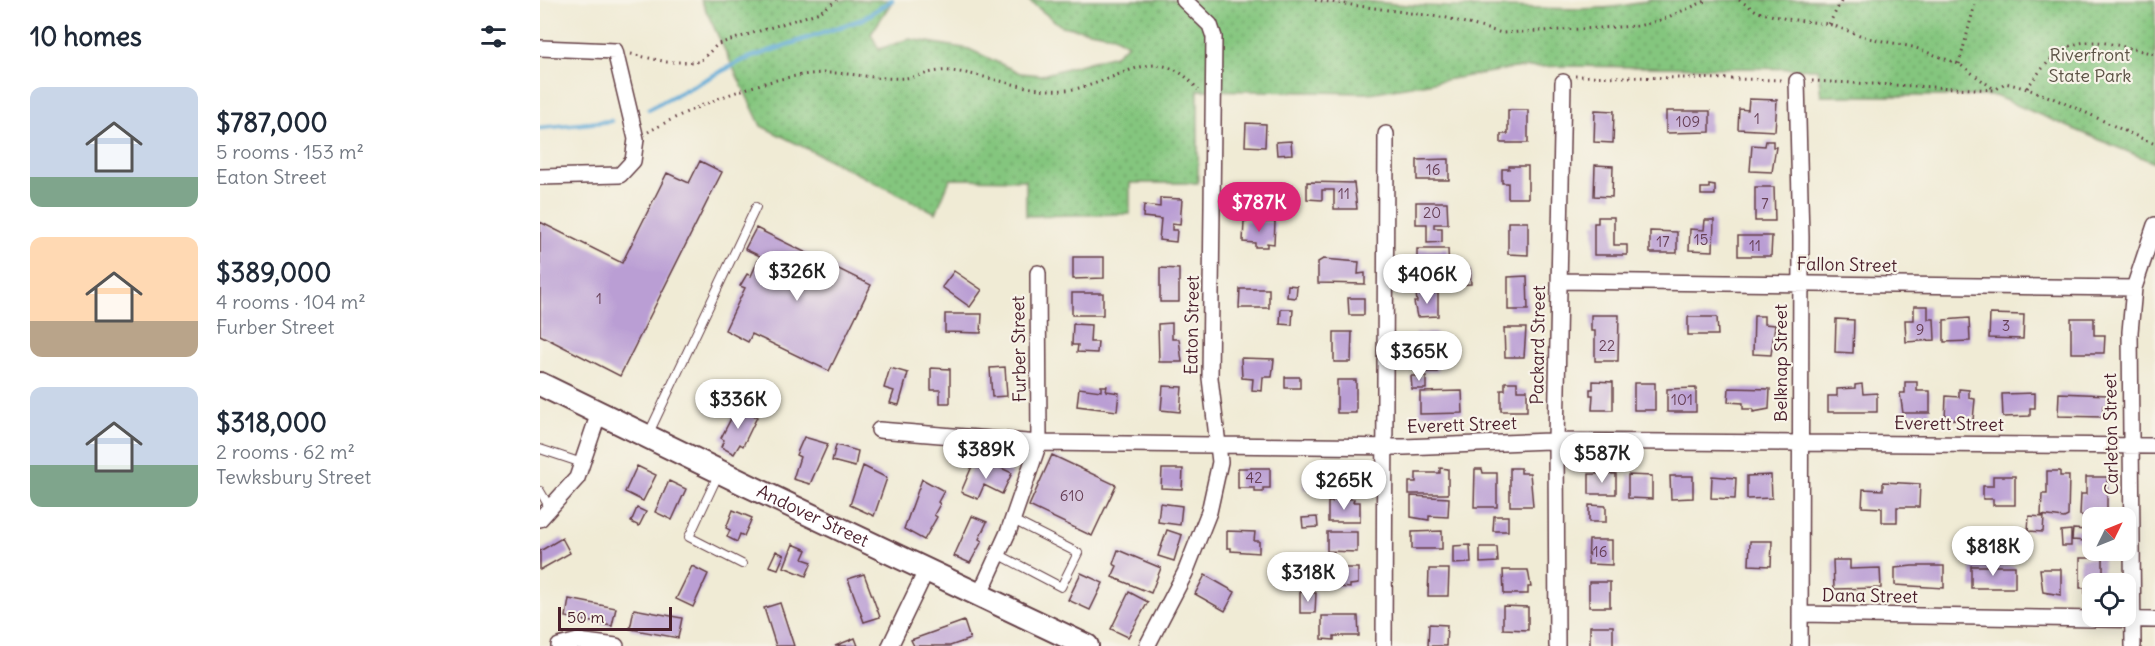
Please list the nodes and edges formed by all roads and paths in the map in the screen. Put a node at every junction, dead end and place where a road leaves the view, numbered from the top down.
1 (837, 0) edge
2 (1184, 0) edge
3 (1315, 0) edge
4 (1708, 0) edge
5 (1739, 0) edge
6 (1842, 0) edge
7 (1976, 0) edge
8 (1829, 24) junction
9 (540, 48) edge
10 (615, 51) junction
11 (2155, 54) edge
12 (1959, 64) junction
13 (1797, 81) junction
14 (1563, 82) joint
15 (1194, 85) dead end
16 (2027, 88) junction
17 (1995, 90) junction
18 (1386, 135) dead end
19 (636, 139) junction
20 (2155, 144) edge
21 (540, 177) edge
22 (756, 207) dead end
23 (2155, 225) edge
24 (1038, 273) dead end
25 (1559, 281) junction
26 (1801, 284) junction
27 (2134, 288) junction
28 (540, 384) edge
29 (599, 412) junction
30 (879, 430) dead end
31 (647, 436) junction
32 (1556, 441) junction
33 (1039, 443) junction
34 (1801, 443) junction
35 (1218, 445) junction
36 (2131, 446) junction
37 (2155, 446) edge
38 (1385, 447) junction
39 (540, 449) edge
40 (582, 463) junction
41 (719, 472) junction
42 (540, 491) edge
43 (545, 514) edge
44 (1013, 519) junction
45 (998, 554) junction
46 (742, 564) dead end
47 (927, 569) junction
48 (2132, 573) edge
49 (980, 594) junction
50 (1800, 614) junction
51 (2082, 619) edge
52 (2136, 620) edge
53 (2155, 620) edge
54 (2132, 627) edge
55 (1063, 641) edge
56 (559, 646) edge
57 (616, 646) edge
58 (890, 646) edge
59 (1087, 646) edge
60 (1147, 646) edge
61 (1384, 646) edge
62 (1557, 646) edge
63 (1800, 646) edge
64 (2133, 646) edge

1 - 10 path
2 - 35 street, Eaton Street
3 - 4 path
5 - 8 path
6 - 8 path
7 - 12 path
8 - 12 path
9 - 10 street
10 - 19 street
11 - 16 path
12 - 17 path
13 - 14 path
13 - 17 path
13 - 26 street, Belknap Street
14 - 25 street, Packard Street
15 - 19 path
16 - 17 path
16 - 20 path
18 - 38 street
19 - 21 street
22 - 31 lane
23 - 27 street, Carleton Street
24 - 33 street, Furber Street
25 - 26 street, Fallon Street
25 - 32 street, Packard Street
26 - 27 street, Fallon Street
26 - 34 street, Belknap Street
27 - 36 street, Carleton Street
28 - 29 main road, Andover Street
29 - 31 main road, Andover Street
29 - 40 street
30 - 33 street, Everett Street
31 - 41 main road, Andover Street
32 - 34 street, Everett Street
32 - 38 street, Everett Street
32 - 62 street, Packard Street
33 - 35 street, Everett Street
33 - 44 street, Furber Street
34 - 36 street, Everett Street
34 - 50 street, Belknap Street
35 - 38 street, Everett Street
35 - 60 street, Eaton Street
36 - 37 street, Everett Street
36 - 48 street, Carleton Street
38 - 61 street
39 - 40 lane
40 - 43 street
41 - 46 lane
41 - 47 main road, Andover Street
42 - 43 lane
44 - 45 street, Furber Street
44 - 45 lane
45 - 49 street, Furber Street
47 - 49 main road, Andover Street
47 - 58 street
49 - 55 main road, Andover Street
50 - 51 street, Dana Street
50 - 63 street, Belknap Street
52 - 53 street, Dana Street
54 - 64 street, Carleton Street
55 - 59 main road, Andover Street
56 - 57 street

